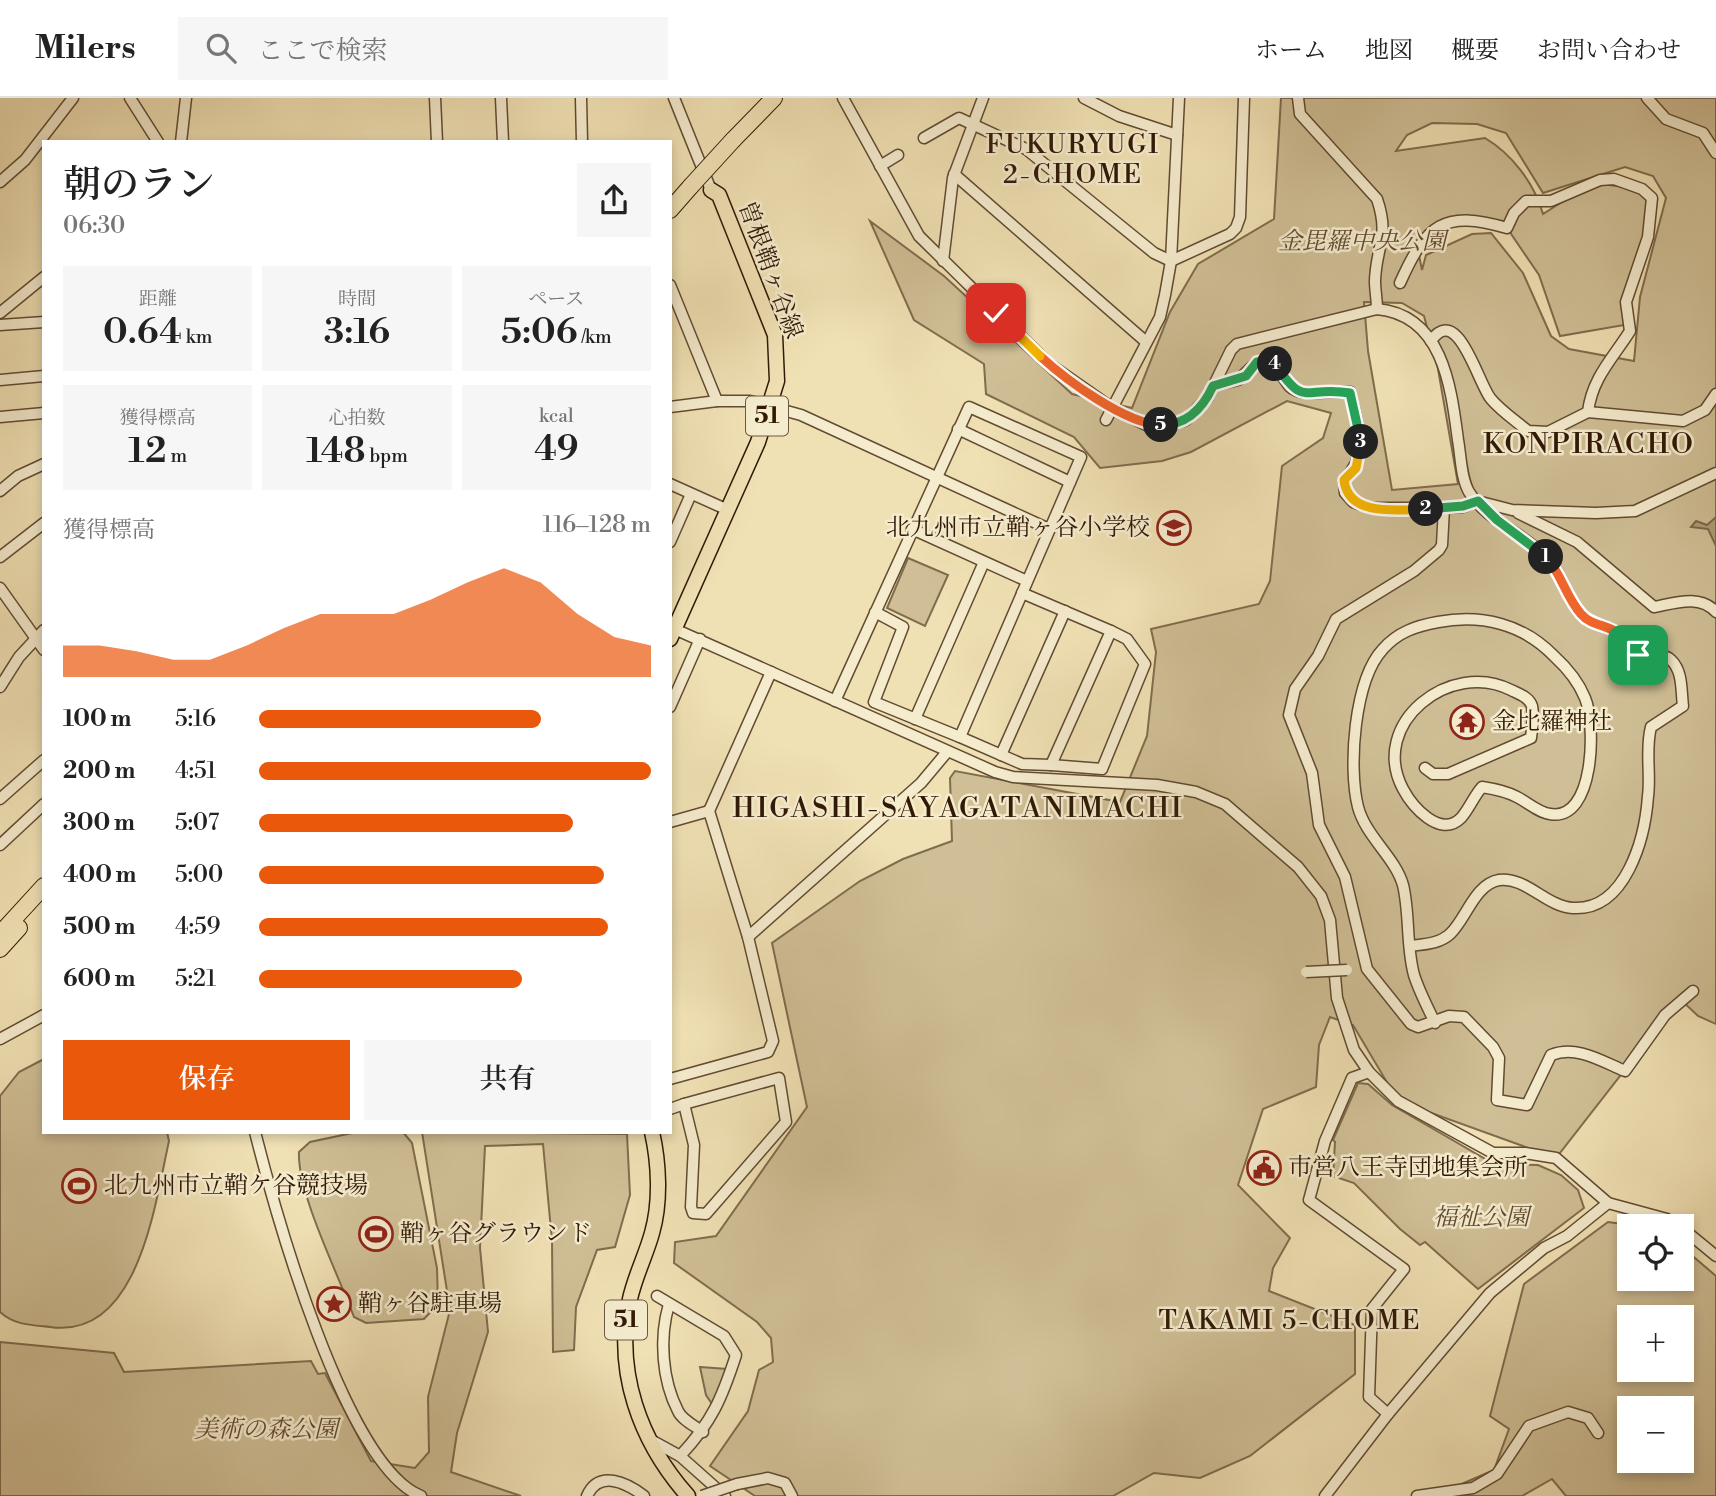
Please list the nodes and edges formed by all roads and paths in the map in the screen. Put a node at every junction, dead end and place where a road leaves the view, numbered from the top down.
1 (73, 98) edge
2 (130, 98) edge
3 (186, 98) edge
4 (435, 98) edge
5 (501, 98) edge
6 (581, 98) edge
7 (674, 98) edge
8 (763, 98) edge
9 (774, 98) edge
10 (843, 98) edge
11 (983, 98) edge
12 (1084, 98) edge
13 (1179, 98) edge
14 (1244, 98) edge
15 (1298, 98) edge
16 (1647, 98) edge
17 (970, 125) junction
18 (731, 135) junction
19 (1177, 135) junction
20 (924, 138) dead end
21 (157, 140) edge
22 (181, 140) edge
23 (437, 140) edge
24 (503, 140) edge
25 (582, 140) edge
26 (1716, 153) edge
27 (898, 155) dead end
28 (880, 166) junction
29 (954, 174) junction
30 (0, 181) edge
31 (690, 181) junction
32 (711, 190) joint
33 (672, 193) edge
34 (672, 207) edge
35 (943, 261) junction
36 (1171, 261) junction
37 (42, 279) edge
38 (1400, 283) dead end
39 (672, 290) edge
40 (1377, 309) junction
41 (0, 313) edge
42 (42, 322) edge
43 (0, 325) edge
44 (1145, 341) junction
45 (1431, 341) junction
46 (42, 376) edge
47 (0, 380) edge
48 (1213, 386) junction
49 (1716, 394) edge
50 (717, 401) junction
51 (767, 405) junction
52 (672, 407) edge
53 (1111, 407) junction
54 (1588, 412) junction
55 (42, 413) edge
56 (0, 417) edge
57 (1106, 420) dead end
58 (958, 429) junction
59 (42, 467) edge
60 (1716, 473) edge
61 (936, 477) junction
62 (1070, 482) junction
63 (672, 485) edge
64 (0, 491) edge
65 (691, 494) junction
66 (1478, 501) junction
67 (724, 508) junction
68 (1444, 508) junction
69 (1513, 510) junction
70 (42, 525) edge
71 (912, 529) junction
72 (1049, 529) junction
73 (672, 537) edge
74 (0, 557) edge
75 (984, 562) junction
76 (1027, 581) junction
77 (0, 588) edge
78 (1022, 593) junction
79 (1065, 611) junction
80 (875, 612) junction
81 (1716, 612) edge
82 (672, 626) edge
83 (672, 628) edge
84 (1111, 631) junction
85 (39, 634) edge
86 (700, 639) junction
87 (771, 672) junction
88 (0, 687) edge
89 (835, 701) junction
90 (672, 702) edge
91 (915, 719) junction
92 (960, 737) junction
93 (947, 752) junction
94 (1001, 755) junction
95 (42, 762) edge
96 (1051, 765) junction
97 (1425, 768) dead end
98 (0, 799) edge
99 (42, 806) edge
100 (709, 811) junction
101 (672, 820) edge
102 (0, 845) edge
103 (42, 888) edge
104 (42, 903) edge
105 (0, 934) edge
106 (748, 937) junction
107 (1410, 946) junction
108 (0, 949) edge
109 (1367, 969) junction
110 (1306, 972) dead end
111 (1693, 991) dead end
112 (42, 1016) edge
113 (1435, 1023) junction
114 (0, 1039) edge
115 (1369, 1072) junction
116 (672, 1078) edge
117 (684, 1104) junction
118 (672, 1108) edge
119 (256, 1134) edge
120 (644, 1134) edge
121 (652, 1134) edge
122 (1608, 1203) junction
123 (1649, 1214) edge
124 (1694, 1237) edge
125 (1716, 1255) edge
126 (657, 1296) dead end
127 (669, 1304) junction
128 (1388, 1414) junction
129 (703, 1432) junction
130 (1598, 1433) dead end
131 (648, 1439) junction
132 (680, 1456) junction
133 (421, 1496) edge
134 (587, 1496) edge
135 (643, 1496) edge
136 (677, 1496) edge
137 (688, 1496) edge
138 (702, 1496) edge
139 (725, 1496) edge
140 (792, 1496) edge
141 (1325, 1496) edge
142 (1417, 1496) edge

1 - 30 street
2 - 21 street
3 - 22 street
4 - 23 street
5 - 24 street
6 - 25 street
7 - 32 street
8 - 18 highway
9 - 18 highway
10 - 28 street
11 - 17 street
12 - 19 street
13 - 19 street
14 - 36 street
15 - 40 street
16 - 26 street
17 - 20 street
17 - 29 street
17 - 36 street
18 - 31 highway, bridge
19 - 36 street
27 - 28 street
28 - 35 street
29 - 35 street
29 - 44 street
31 - 33 highway
31 - 34 highway
32 - 51 main road, 曽根鞘ヶ谷線 / 51
35 - 53 street
36 - 44 street
37 - 41 street
38 - 54 street
39 - 50 street
40 - 45 street
40 - 48 street
42 - 43 street
44 - 53 street
45 - 54 street
45 - 66 street
46 - 47 street
48 - 53 street
48 - 68 street
49 - 54 street
50 - 51 street
50 - 52 street
51 - 61 street
51 - 67 main road, 曽根鞘ヶ谷線 / 51
53 - 57 street
55 - 56 street
58 - 61 street
58 - 62 street
58 - 62 street
59 - 64 street
60 - 69 street
61 - 71 street
61 - 72 street
62 - 72 street
63 - 65 street
65 - 67 street
65 - 73 street
66 - 68 street
66 - 69 street
66 - 107 street
67 - 82 main road, 曽根鞘ヶ谷線 / 51
68 - 109 street
69 - 81 street
70 - 74 street
71 - 75 street
71 - 80 street
72 - 76 street
75 - 76 street
75 - 91 street
76 - 78 street
77 - 85 street
78 - 79 street
78 - 92 street
79 - 84 street
79 - 94 street
80 - 89 street
80 - 91 street
83 - 86 street
84 - 96 street
84 - 96 street
85 - 88 street
86 - 87 street
86 - 90 street
87 - 89 street
87 - 100 street
89 - 93 street
91 - 92 street
92 - 94 street
93 - 106 street
93 - 115 street
94 - 96 street
95 - 98 street
97 - 107 street
99 - 102 street
100 - 101 street
100 - 106 street
103 - 105 highway
104 - 108 highway
106 - 116 street
107 - 113 street
109 - 110 street, bridge
109 - 113 street
111 - 113 street
112 - 114 street
115 - 122 street
115 - 128 street
117 - 117 street
117 - 118 street
119 - 133 street
120 - 136 main road, 51
121 - 131 main road, 51
122 - 123 street
122 - 128 street
124 - 125 street
126 - 127 street
127 - 129 street
127 - 129 street
128 - 141 street
129 - 132 street
130 - 142 street
131 - 132 street
131 - 137 main road, 51
132 - 139 street
134 - 135 street
138 - 140 street, bridge

